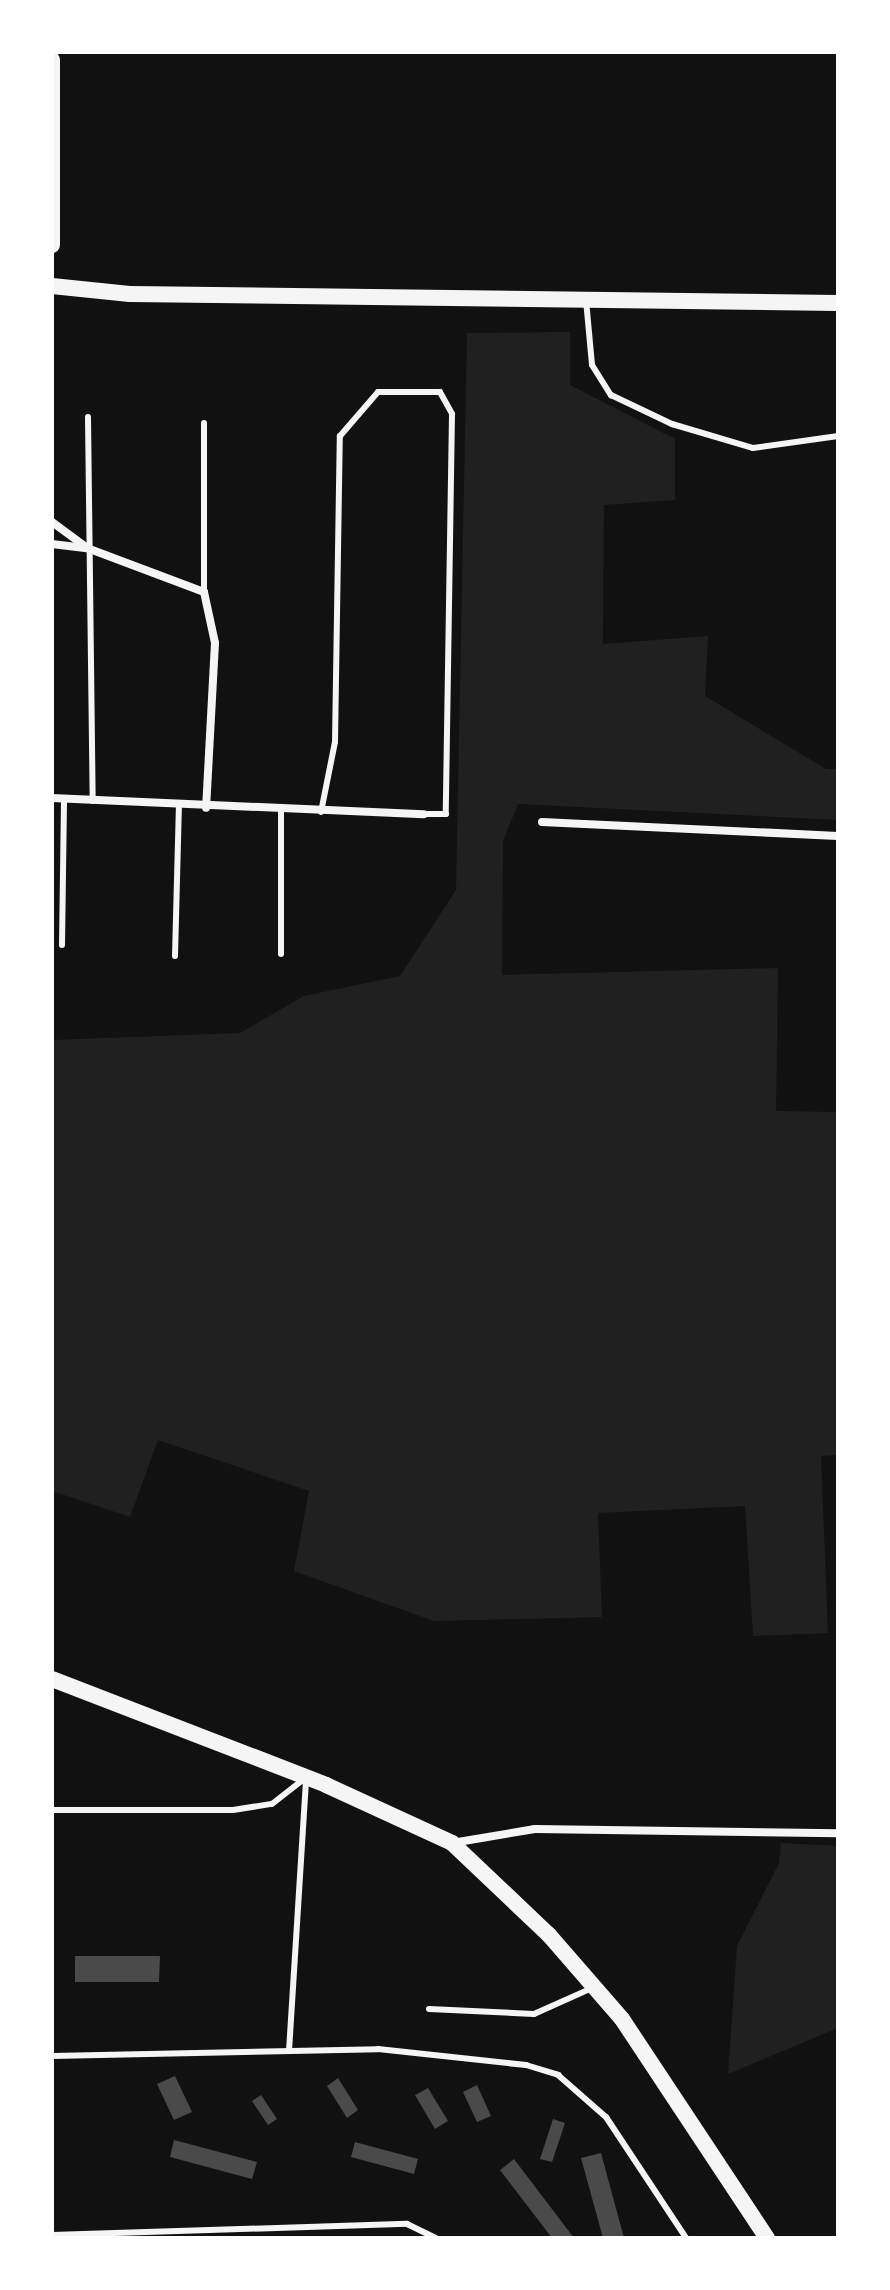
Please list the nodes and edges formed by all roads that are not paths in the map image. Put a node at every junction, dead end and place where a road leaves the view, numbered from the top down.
1 (52, 60) edge
2 (52, 245) edge
3 (52, 286) edge
4 (586, 300) junction
5 (838, 303) edge
6 (88, 417) dead end
7 (204, 423) dead end
8 (838, 436) edge
9 (52, 522) edge
10 (52, 544) edge
11 (87, 548) junction
12 (204, 592) junction
13 (52, 798) edge
14 (64, 799) junction
15 (93, 801) junction
16 (179, 806) junction
17 (206, 808) junction
18 (281, 810) junction
19 (321, 812) junction
20 (424, 814) joint
21 (542, 822) dead end
22 (838, 836) edge
23 (62, 945) dead end
24 (281, 954) dead end
25 (175, 956) dead end
26 (52, 1679) edge
27 (306, 1778) junction
28 (52, 1810) edge
29 (838, 1833) edge
30 (452, 1843) junction
31 (594, 1987) junction
32 (429, 2009) dead end
33 (289, 2051) junction
34 (52, 2056) edge
35 (52, 2235) edge
36 (436, 2238) edge
37 (686, 2238) edge
38 (767, 2238) edge

1 - 2 main road
3 - 4 main road
4 - 5 main road
4 - 8 lane
6 - 11 lane
7 - 12 lane
9 - 11 street
10 - 11 street
11 - 12 street
11 - 15 lane
12 - 17 street
13 - 14 street
14 - 15 street
14 - 23 lane
15 - 16 street
16 - 17 street
16 - 25 lane
17 - 18 street
18 - 19 street
18 - 24 lane
19 - 20 street
19 - 20 lane
21 - 22 street
26 - 27 main road
27 - 28 lane
27 - 30 main road
27 - 33 lane
29 - 30 street
30 - 31 main road
31 - 32 lane
31 - 38 main road
33 - 34 lane
33 - 37 lane
35 - 36 lane

